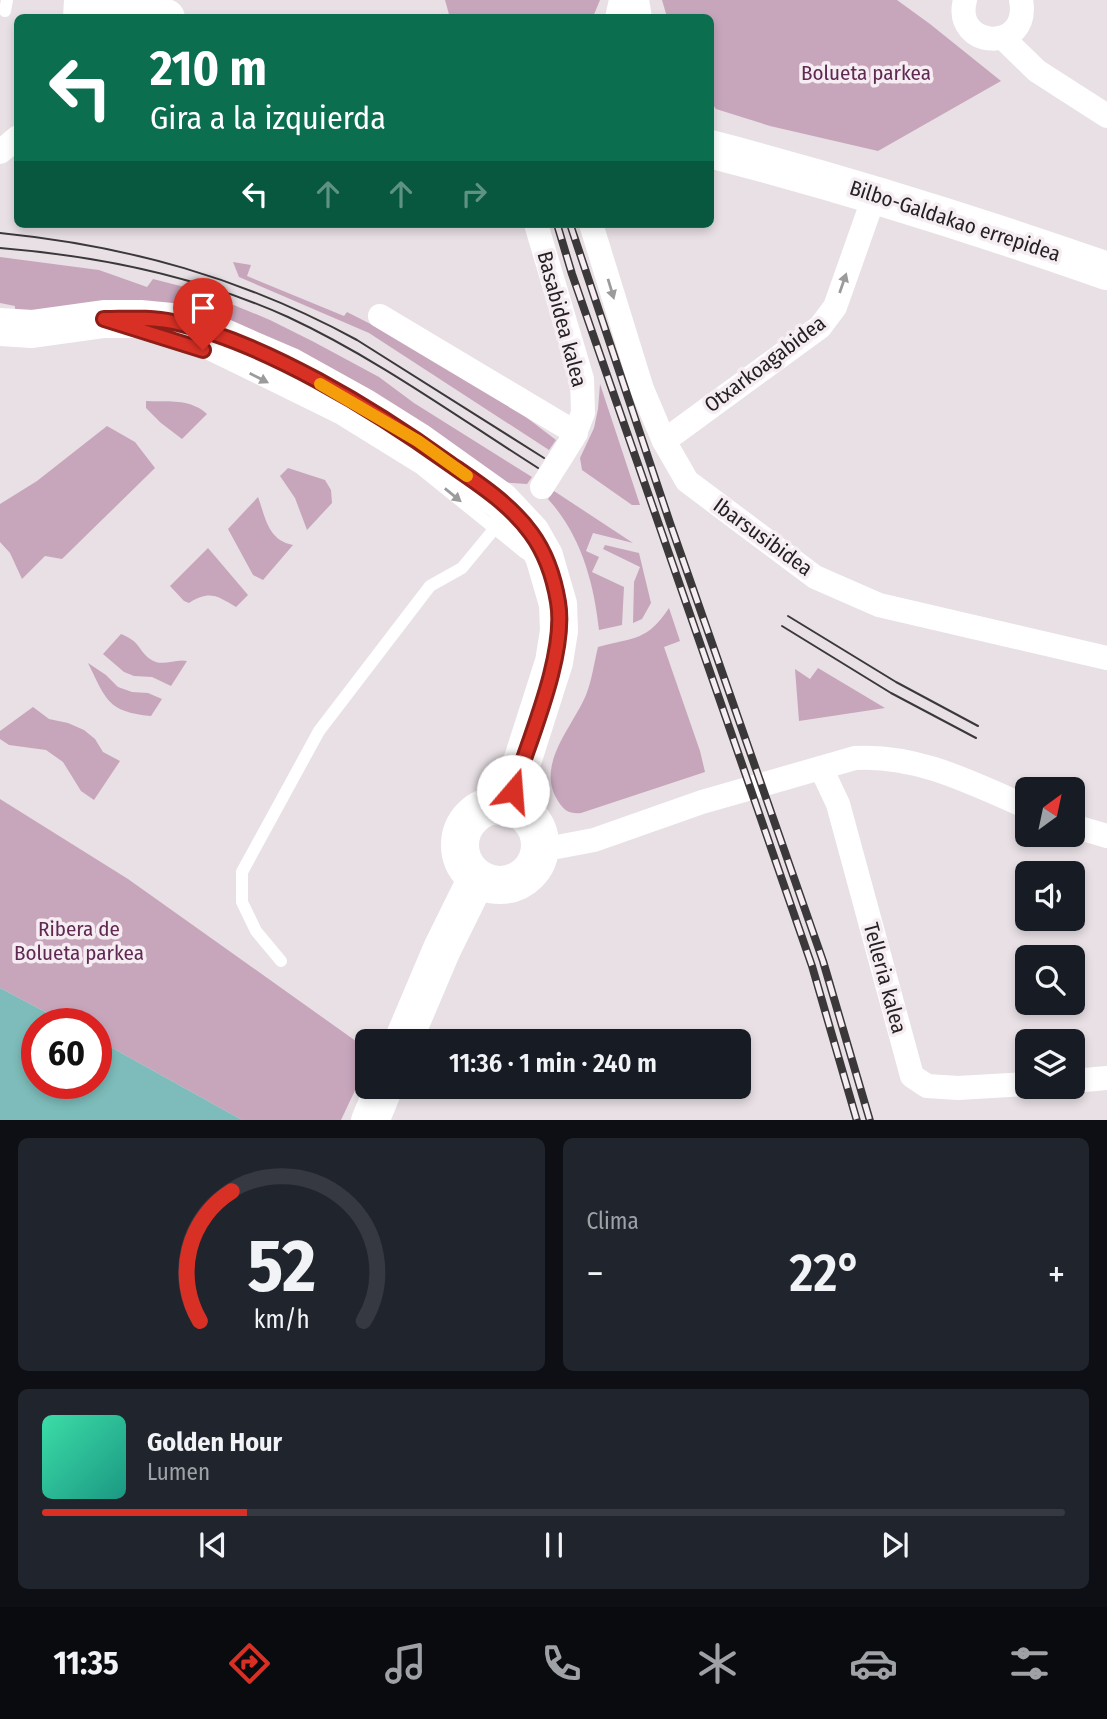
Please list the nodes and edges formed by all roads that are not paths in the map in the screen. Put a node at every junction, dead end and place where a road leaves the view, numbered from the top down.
1 (94, 0) edge
2 (1021, 0) edge
3 (957, 3) edge
4 (150, 14) edge
5 (1003, 38) junction
6 (1107, 116) edge
7 (714, 133) edge
8 (14, 140) edge
9 (714, 150) edge
10 (0, 152) edge
11 (803, 173) junction
12 (875, 194) junction
13 (537, 228) edge
14 (592, 228) edge
15 (1107, 271) edge
16 (380, 316) dead end
17 (104, 319) junction
18 (0, 327) edge
19 (153, 334) dead end
20 (178, 342) dead end
21 (573, 438) junction
22 (664, 441) junction
23 (542, 487) dead end
24 (495, 528) junction
25 (552, 578) junction
26 (1107, 658) edge
27 (821, 768) junction
28 (1015, 802) edge
29 (508, 806) junction
30 (1085, 830) edge
31 (1107, 836) edge
32 (541, 850) junction
33 (477, 878) junction
34 (281, 961) dead end
35 (408, 1029) edge
36 (1107, 1078) edge
37 (1085, 1080) edge
38 (1015, 1085) edge
39 (379, 1099) edge
40 (370, 1120) edge

1 - 4 main road
2 - 5 street
3 - 5 street
5 - 6 street
7 - 11 street, Bilbo-Galdakao errepidea
8 - 10 street
9 - 11 main road, Bilbo-Galdakao errepidea
11 - 12 main road, Bilbo-Galdakao errepidea
12 - 15 main road, Bilbo-Galdakao errepidea
22 -> 12 street, Otxarkoagabidea
13 - 21 street, Basabidea kalea
14 -> 22 street, Ibarsusibidea
16 - 21 street
17 - 18 main road
17 - 19 lane
17 - 25 main road
20 -> 24 lane
21 - 23 street, Basabidea kalea
22 - 26 street, Ibarsusibidea
24 - 25 lane
24 - 34 lane
25 - 29 main road
27 - 28 street
27 - 32 street
27 - 38 street, Telleria kalea
29 - 32 main road
29 - 33 main road
30 - 31 street
32 - 33 main road
33 - 35 main road
36 - 37 street
39 - 40 main road

